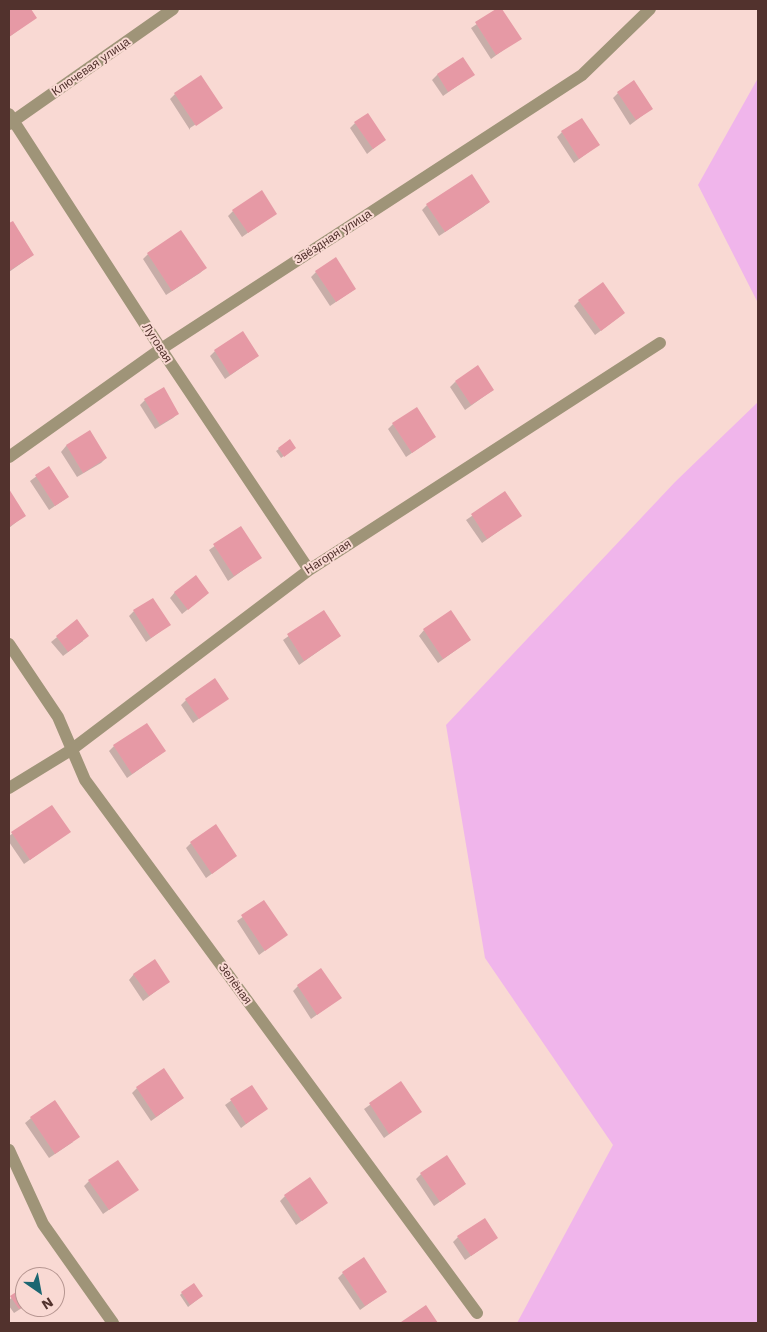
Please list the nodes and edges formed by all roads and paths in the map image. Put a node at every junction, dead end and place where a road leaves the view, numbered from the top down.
1 (173, 9) edge
2 (650, 9) edge
3 (10, 120) edge
4 (660, 343) dead end
5 (161, 349) junction
6 (9, 457) edge
7 (309, 570) junction
8 (9, 644) edge
9 (71, 750) junction
10 (9, 788) edge
11 (9, 1150) edge
12 (477, 1313) dead end
13 (113, 1323) edge

1 - 3 street, Ключевая улица
2 - 5 street, Звёздная улица
3 - 5 street, Луговая
4 - 7 street, Нагорная
5 - 6 street, Звёздная улица
5 - 7 street, Луговая
7 - 9 street, Нагорная
8 - 9 street, Зелёная
9 - 10 street, Нагорная
9 - 12 street, Зелёная
11 - 13 street

